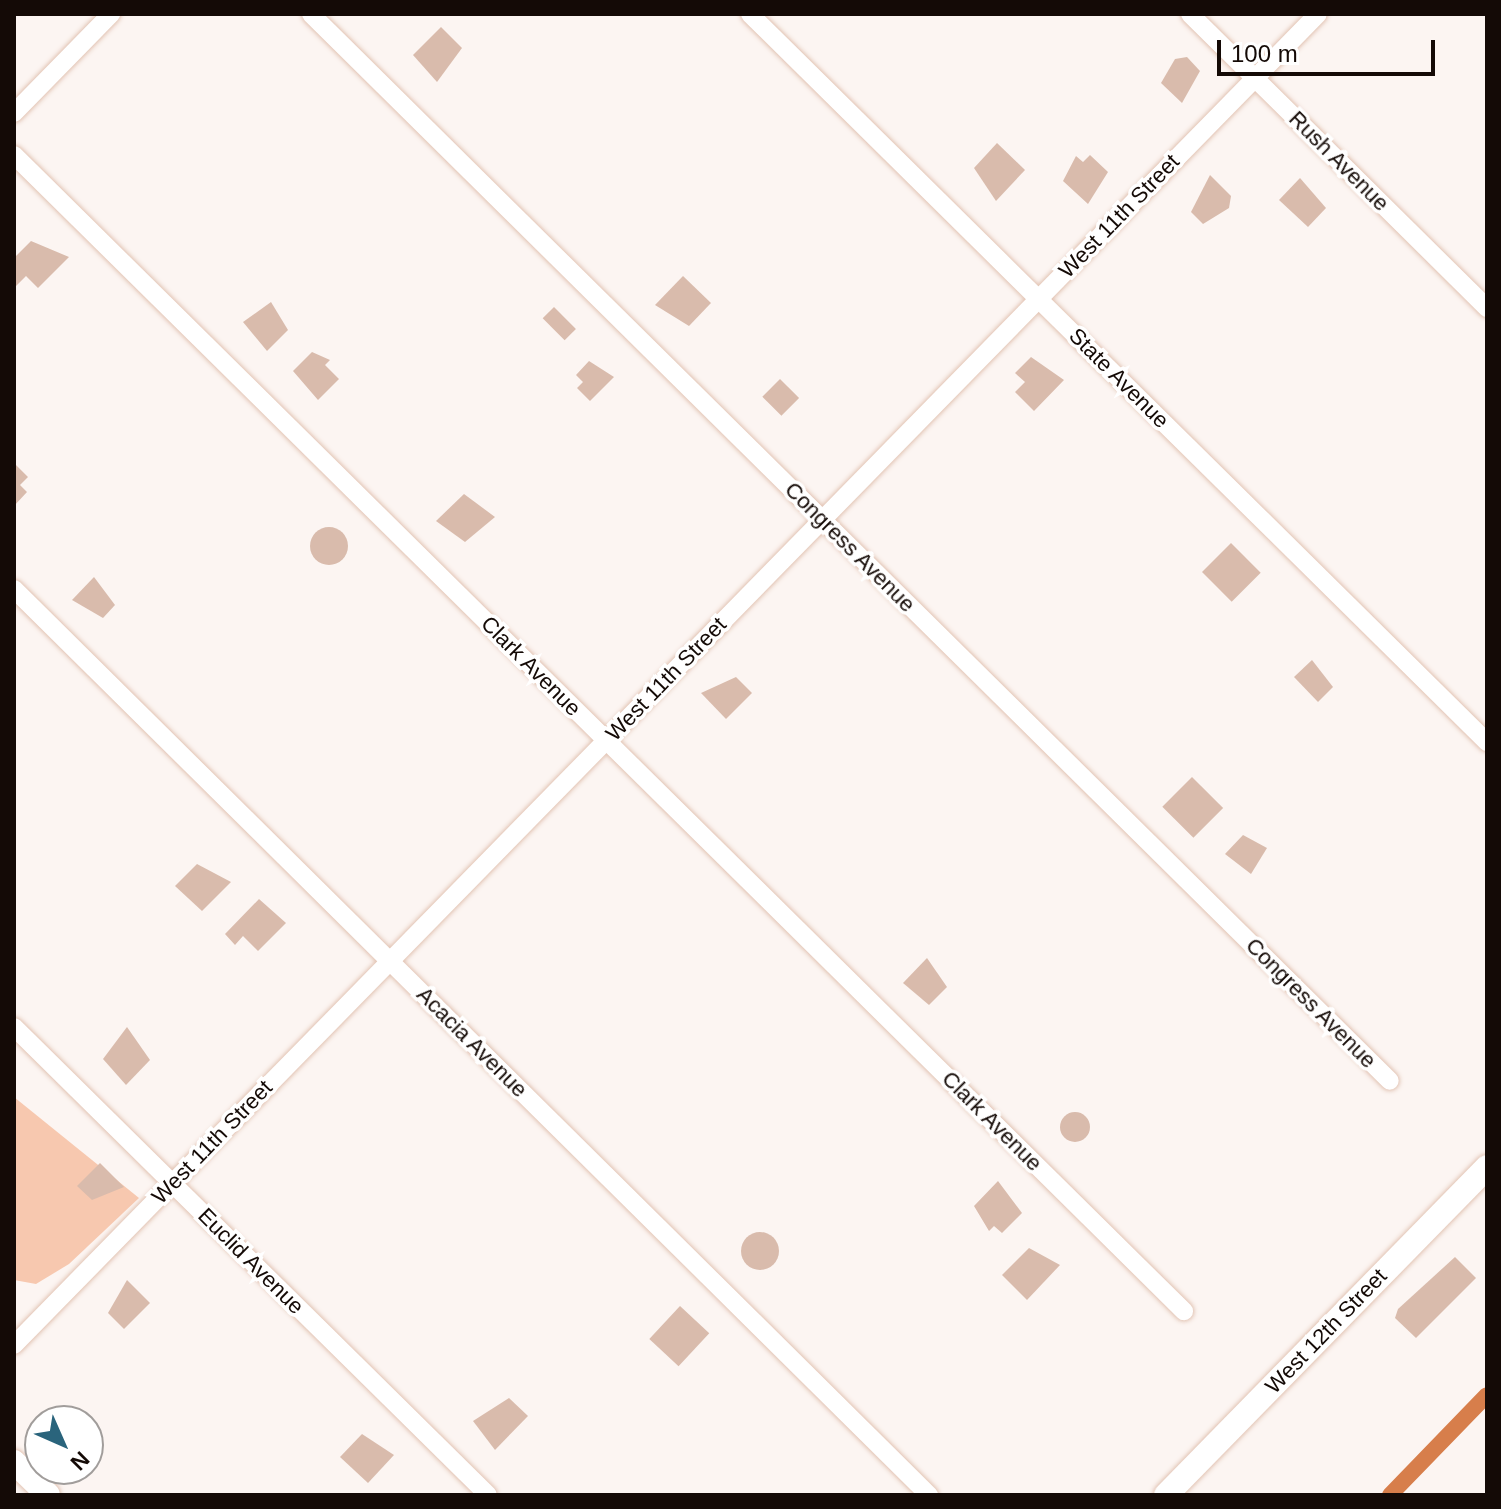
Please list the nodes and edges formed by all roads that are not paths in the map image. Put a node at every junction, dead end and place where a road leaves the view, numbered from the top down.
1 (111, 14) edge
2 (311, 14) edge
3 (750, 14) edge
4 (1190, 14) edge
5 (1318, 14) edge
6 (1254, 78) junction
7 (14, 113) edge
8 (14, 155) edge
9 (1039, 299) junction
10 (1487, 308) edge
11 (822, 519) junction
12 (14, 589) edge
13 (606, 740) junction
14 (1487, 742) edge
15 (390, 961) junction
16 (14, 1027) edge
17 (1390, 1081) dead end
18 (1487, 1167) edge
19 (172, 1183) junction
20 (1184, 1311) dead end
21 (14, 1345) edge
22 (14, 1462) edge
23 (48, 1495) edge
24 (488, 1495) edge
25 (929, 1495) edge
26 (1166, 1495) edge

1 - 7 street
2 - 11 street, Congress Avenue
3 - 9 street, State Avenue
4 - 6 street, Rush Avenue
5 - 6 street, West 11th Street
6 - 9 street, West 11th Street
6 - 10 street, Rush Avenue
8 - 13 street, Clark Avenue
9 - 11 street, West 11th Street
9 - 14 street, State Avenue
11 - 13 street, West 11th Street
11 - 17 street, Congress Avenue
12 - 15 street, Acacia Avenue
13 - 15 street, West 11th Street
13 - 20 street, Clark Avenue
15 - 19 street, West 11th Street
15 - 25 street, Acacia Avenue
16 - 19 street, Euclid Avenue
18 - 26 street, West 12th Street
19 - 21 street, West 11th Street
19 - 24 street, Euclid Avenue
22 - 23 street

